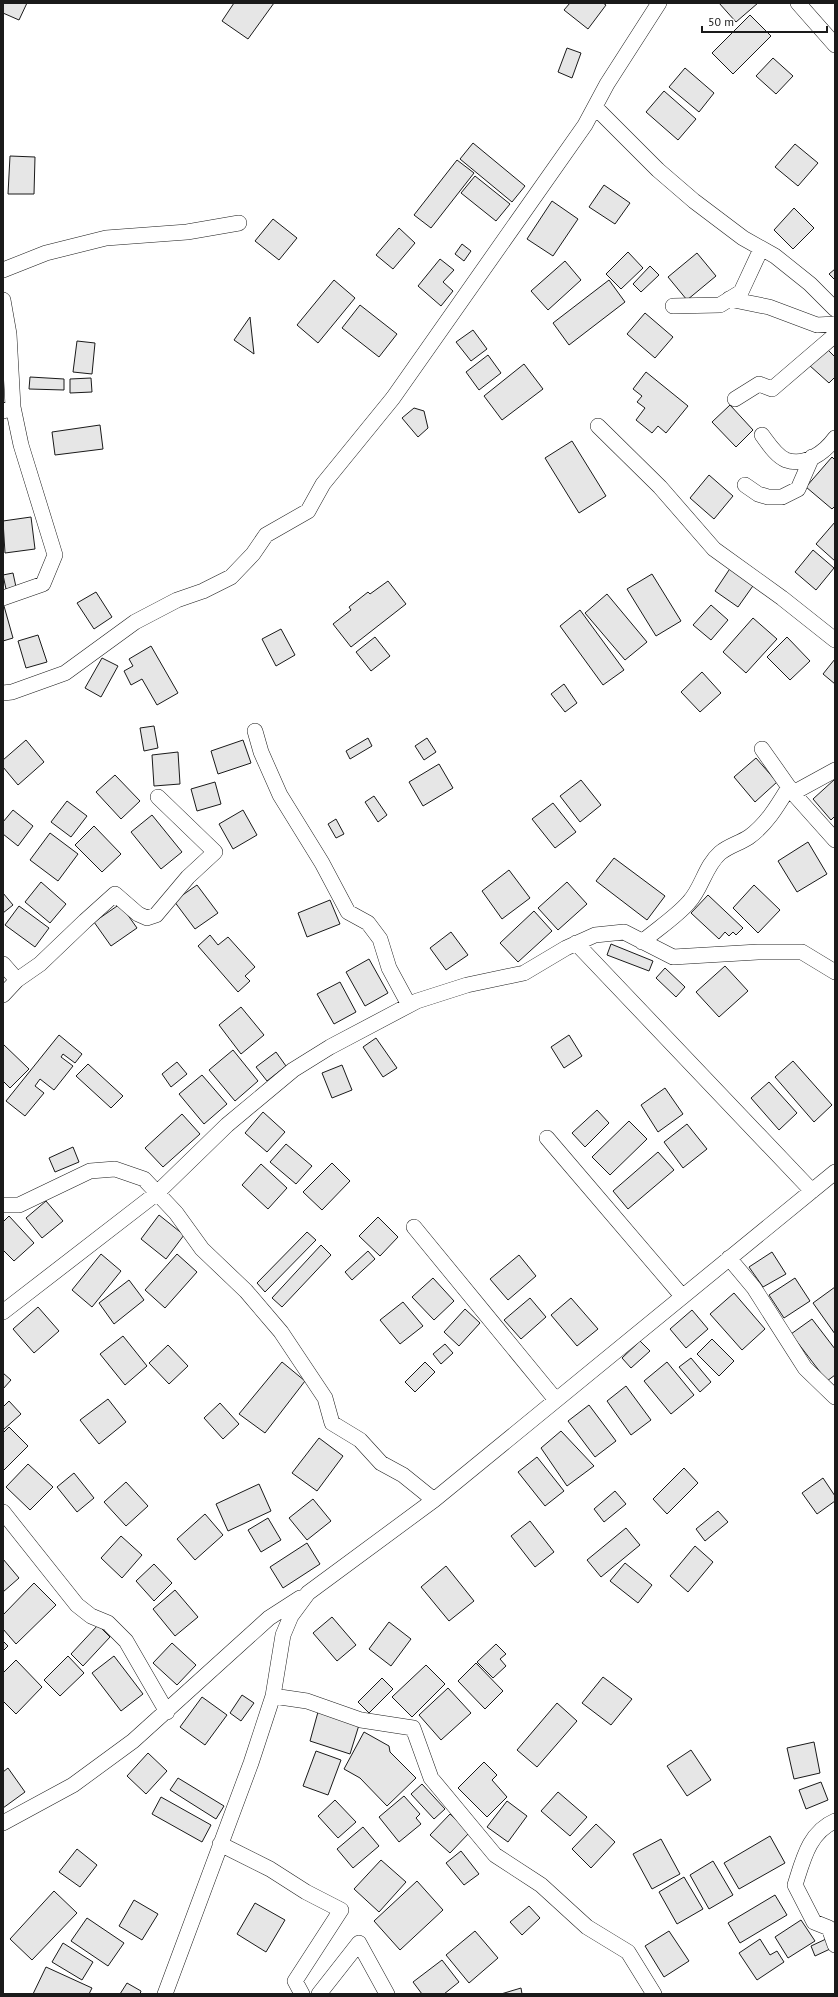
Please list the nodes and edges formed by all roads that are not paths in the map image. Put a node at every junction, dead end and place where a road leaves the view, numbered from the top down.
1 (659, 3) edge
2 (798, 3) edge
3 (835, 45) edge
4 (595, 107) junction
5 (239, 223) dead end
6 (761, 249) junction
7 (3, 270) edge
8 (729, 299) junction
9 (3, 300) edge
10 (673, 306) dead end
11 (835, 309) edge
12 (835, 324) edge
13 (835, 335) edge
14 (735, 399) dead end
15 (8, 409) edge
16 (598, 426) dead end
17 (762, 435) dead end
18 (835, 438) edge
19 (812, 457) junction
20 (745, 485) dead end
21 (3, 598) edge
22 (835, 640) edge
23 (3, 693) edge
24 (255, 731) dead end
25 (762, 749) dead end
26 (835, 770) edge
27 (791, 790) junction
28 (158, 797) dead end
29 (835, 840) edge
30 (642, 942) junction
31 (576, 943) junction
32 (3, 964) edge
33 (835, 972) edge
34 (17, 980) junction
35 (3, 996) edge
36 (409, 1005) junction
37 (547, 1138) dead end
38 (835, 1172) edge
39 (812, 1191) junction
40 (157, 1192) junction
41 (3, 1205) edge
42 (414, 1227) dead end
43 (729, 1258) junction
44 (682, 1296) junction
45 (3, 1312) edge
46 (835, 1397) edge
47 (556, 1400) junction
48 (434, 1500) junction
49 (3, 1512) edge
50 (308, 1593) junction
51 (273, 1696) junction
52 (167, 1712) junction
53 (835, 1821) edge
54 (3, 1823) edge
55 (220, 1844) junction
56 (835, 1945) edge
57 (165, 1994) edge
58 (302, 1994) edge
59 (319, 1994) edge
60 (387, 1994) edge
61 (654, 1994) edge

1 - 4 street
2 - 3 street
4 - 6 street
4 - 23 street
5 - 7 street
6 - 8 street
6 - 11 street
8 - 10 street
8 - 12 street
9 - 15 street
13 - 14 street
15 - 21 street
16 - 22 street
17 - 19 street
18 - 19 street
19 - 20 street
24 - 36 street
25 - 27 street
26 - 27 street
27 - 29 street
27 - 30 street
28 - 34 street
30 - 31 street
30 - 33 street
31 - 36 street
31 - 39 street
32 - 34 street
34 - 35 street
36 - 40 street
37 - 44 street
38 - 39 street
39 - 43 street
40 - 41 street
40 - 45 street
40 - 48 street
42 - 47 street
43 - 44 street
43 - 46 street
44 - 47 street
47 - 48 street
48 - 50 street
49 - 52 street
50 - 51 street
50 - 52 street
51 - 55 street
51 - 61 street
52 - 54 street
53 - 56 street
55 - 57 street
55 - 58 street
59 - 60 street

